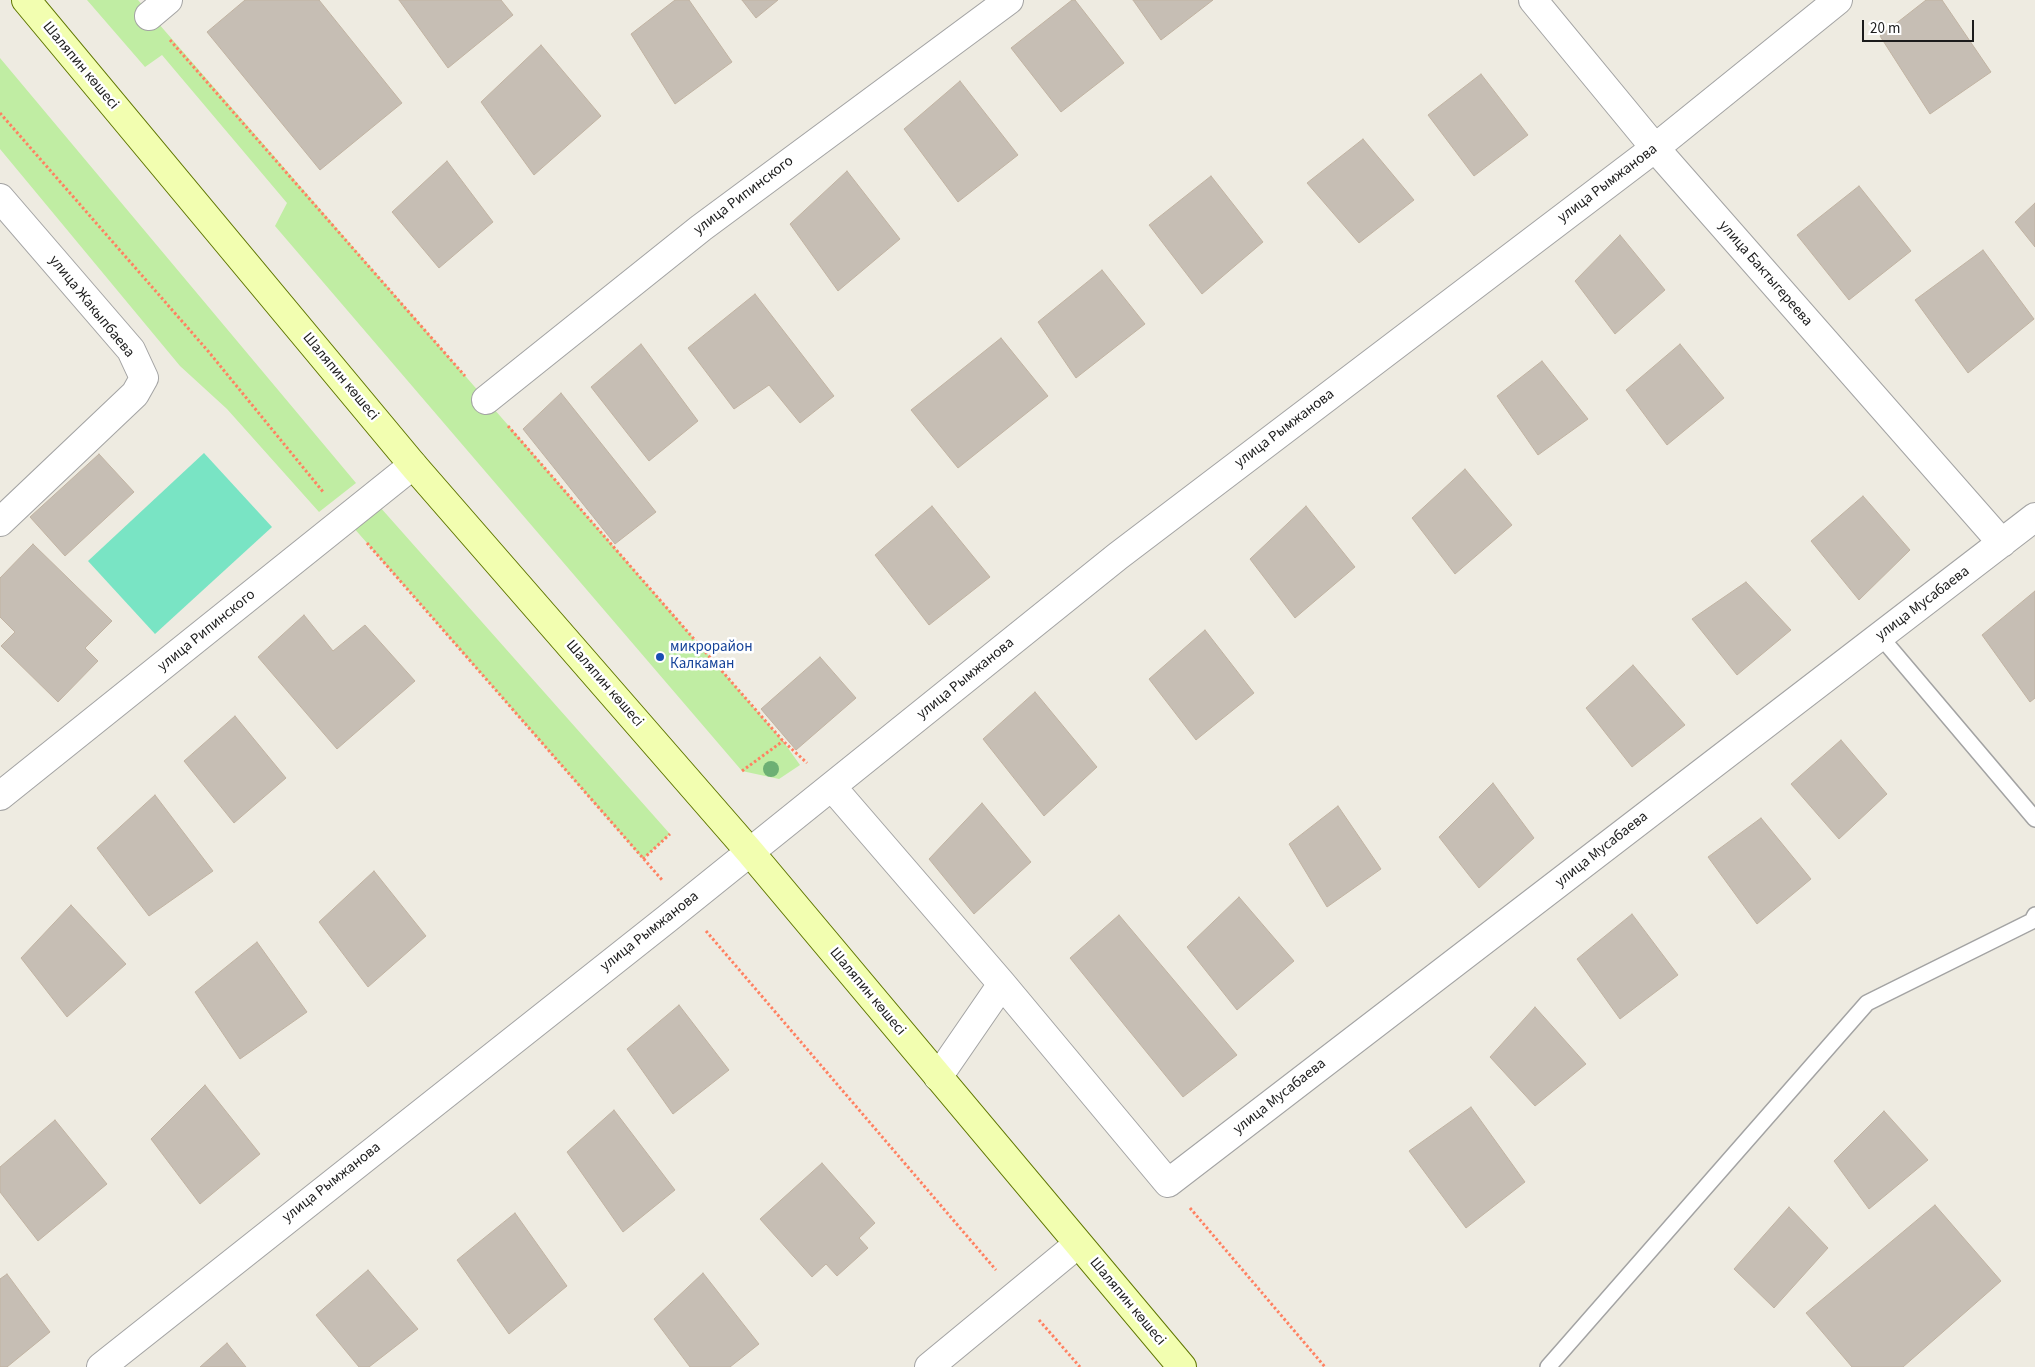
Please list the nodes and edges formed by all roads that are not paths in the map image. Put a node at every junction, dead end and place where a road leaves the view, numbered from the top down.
1 (26, 0) edge
2 (1009, 0) edge
3 (1533, 0) edge
4 (1838, 0) edge
5 (1655, 148) junction
6 (0, 198) edge
7 (486, 400) dead end
8 (413, 465) junction
9 (2035, 517) edge
10 (0, 522) edge
11 (2002, 543) junction
12 (1880, 636) junction
13 (832, 787) junction
14 (0, 796) edge
15 (2035, 819) edge
16 (750, 852) junction
17 (2035, 915) edge
18 (1002, 984) junction
19 (938, 1077) junction
20 (1078, 1244) junction
21 (102, 1367) edge
22 (929, 1367) edge
23 (1182, 1367) edge
24 (1548, 1367) edge

1 - 8 main road, Шаляпин көшесі
2 - 7 street, улица Рипинского
3 - 5 street, улица Бактыгереева
4 - 5 street, улица Рымжанова
5 - 11 street, улица Бактыгереева
5 - 13 street, улица Рымжанова
6 - 10 street, улица Жакыпбаева
8 - 14 street, улица Рипинского
8 - 16 main road, Шаляпин көшесі
9 - 11 street, улица Мусабаева
11 - 12 street, улица Мусабаева
12 - 15 lane
12 - 18 street, улица Мусабаева
13 - 16 street, улица Рымжанова
13 - 18 street
16 - 19 main road, Шаляпин көшесі
16 - 21 street, улица Рымжанова
17 - 24 lane
18 - 19 street
19 - 20 main road, Шаляпин көшесі
20 - 22 street
20 - 23 main road, Шаляпин көшесі

